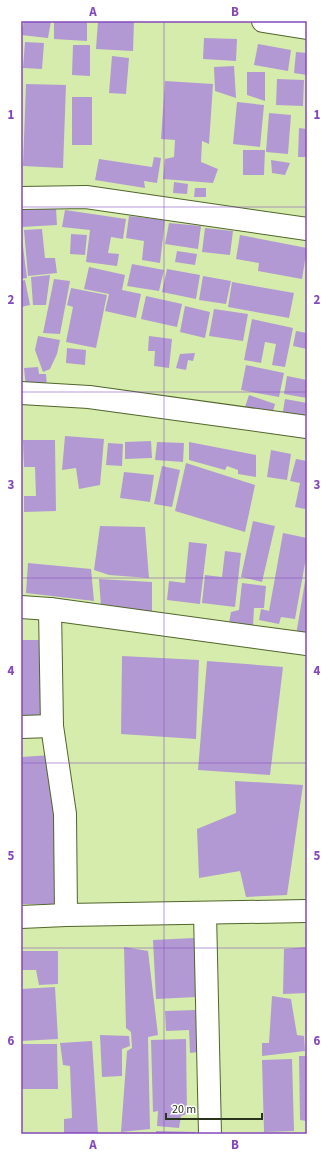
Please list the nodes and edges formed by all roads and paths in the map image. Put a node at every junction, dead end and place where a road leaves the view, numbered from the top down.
1 (263, 21) edge
2 (307, 28) edge
3 (21, 198) edge
4 (307, 229) edge
5 (21, 393) edge
6 (307, 428) edge
7 (21, 607) edge
8 (50, 609) junction
9 (307, 644) edge
10 (52, 726) junction
11 (21, 727) edge
12 (307, 911) edge
13 (205, 913) junction
14 (66, 915) junction
15 (21, 917) edge
16 (210, 1134) edge

1 - 2 street
3 - 4 street
5 - 6 street
7 - 8 street
8 - 9 street
8 - 10 street
10 - 11 street
10 - 14 street
12 - 13 street
13 - 14 street
13 - 16 street
14 - 15 street

